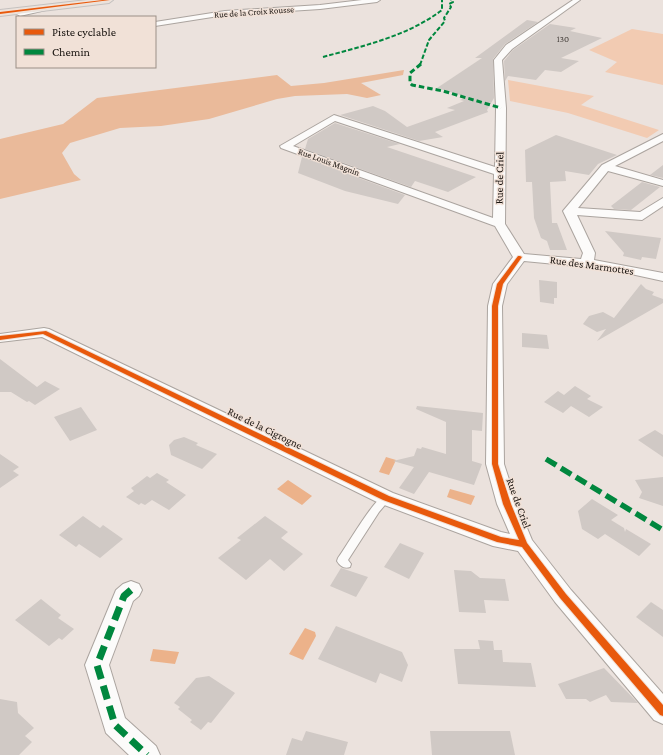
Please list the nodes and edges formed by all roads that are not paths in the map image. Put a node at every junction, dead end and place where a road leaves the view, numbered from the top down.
1 (109, 0) edge
2 (377, 0) edge
3 (577, 0) edge
4 (55, 7) junction
5 (0, 13) edge
6 (20, 14) dead end
7 (156, 24) edge
8 (663, 137) edge
9 (606, 167) junction
10 (500, 172) junction
11 (663, 183) edge
12 (663, 201) edge
13 (569, 211) junction
14 (499, 224) junction
15 (520, 257) junction
16 (589, 262) junction
17 (663, 277) edge
18 (0, 338) edge
19 (386, 498) junction
20 (524, 544) junction
21 (346, 564) dead end
22 (131, 590) dead end
23 (663, 712) edge
24 (147, 755) edge

1 - 4 main road
2 - 7 street, Rue de la Croix Rousse
3 - 10 street, Rue de Criel
4 - 5 main road
4 - 6 street
8 - 9 street
9 - 11 street
9 - 13 street
10 - 14 street, Rue de Criel
10 - 14 street, Rue Louis Magnin
12 - 13 street
13 - 16 street
14 - 15 street
15 - 16 street, Rue des Marmottes
15 - 20 street, Rue de Criel
16 - 17 street, Rue des Marmottes
18 - 19 street, Rue de la Cigrogne
19 - 20 street, Rue de la Cigrogne
19 - 21 lane
20 - 23 street, Rue de Criel
22 - 24 street

